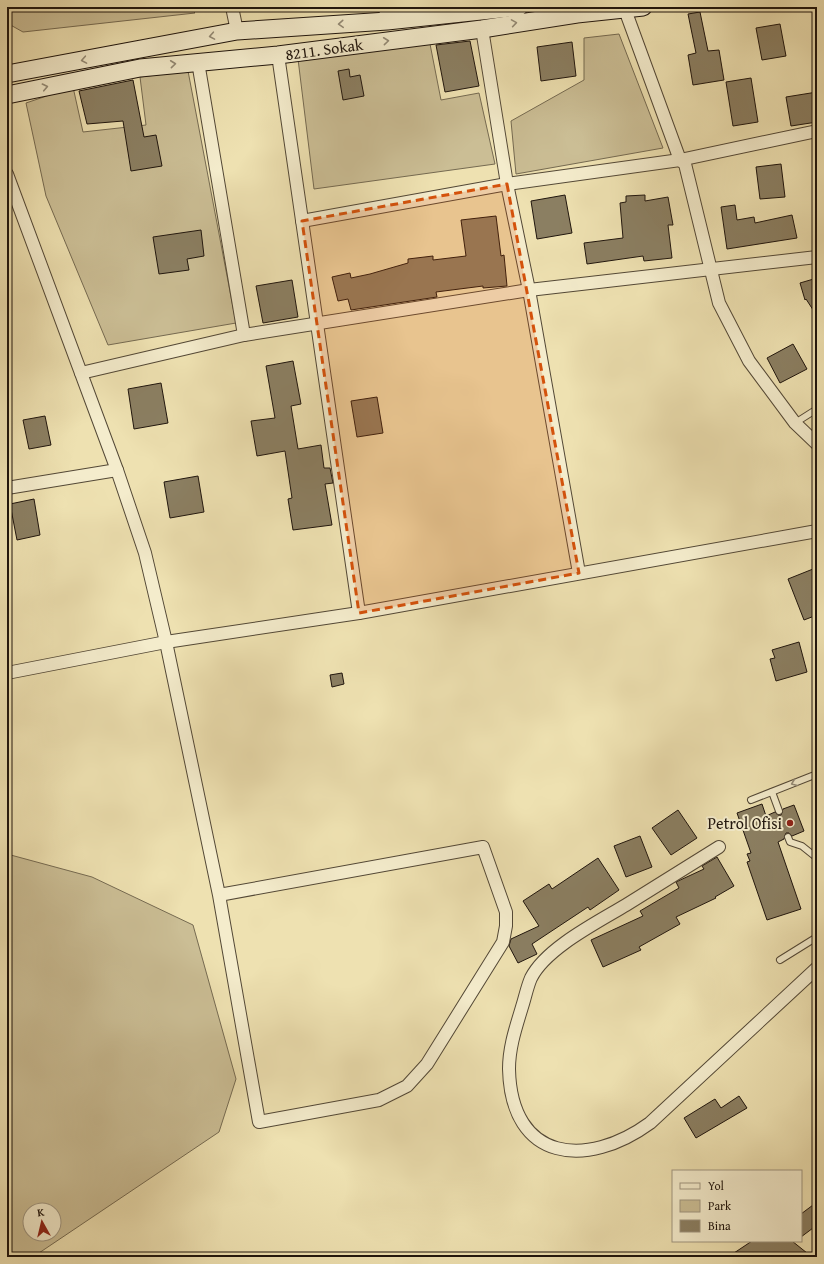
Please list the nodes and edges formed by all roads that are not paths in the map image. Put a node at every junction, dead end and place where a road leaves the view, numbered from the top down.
1 (232, 7) edge
2 (519, 7) edge
3 (643, 7) edge
4 (625, 8) edge
5 (386, 14) edge
6 (482, 29) junction
7 (237, 31) junction
8 (278, 55) junction
9 (198, 62) junction
10 (7, 74) edge
11 (7, 95) edge
12 (817, 131) edge
13 (680, 160) junction
14 (7, 174) edge
15 (507, 184) junction
16 (302, 221) junction
17 (817, 257) edge
18 (710, 269) junction
19 (529, 290) junction
20 (316, 324) junction
21 (244, 335) junction
22 (81, 373) junction
23 (817, 409) edge
24 (794, 423) junction
25 (817, 444) edge
26 (117, 470) junction
27 (7, 488) edge
28 (817, 531) edge
29 (579, 573) junction
30 (358, 614) junction
31 (166, 642) junction
32 (7, 673) edge
33 (817, 774) edge
34 (772, 792) junction
35 (751, 800) dead end
36 (779, 811) dead end
37 (788, 837) dead end
38 (719, 847) dead end
39 (817, 858) edge
40 (219, 895) junction
41 (817, 937) edge
42 (780, 960) dead end
43 (817, 968) edge

1 - 7 street
2 - 5 street
3 - 4 street, 8211. Sokak
6 -> 4 street, 8211. Sokak
4 - 13 street
5 -> 7 street
8 -> 6 street, 8211. Sokak
6 - 15 street
7 -> 10 street
8 - 9 street, 8211. Sokak
8 - 16 street
11 -> 9 street, 8211. Sokak
9 - 21 street
12 - 13 street
13 - 15 street
13 - 18 street
14 - 22 street
15 - 16 street
15 - 19 street
16 - 20 street
17 - 18 street
18 - 19 street
18 - 24 street
19 - 20 street
19 - 29 street
20 - 21 street
20 - 30 street
21 - 22 street
22 - 26 street
23 - 24 lane
24 - 25 street
26 - 27 street
26 - 31 street
28 - 29 street
29 - 30 street
30 - 31 street
31 - 32 street
31 - 40 street
33 -> 34 lane
34 - 35 lane
34 - 36 lane
37 - 39 lane
38 - 43 street
40 - 40 street
41 - 42 lane

